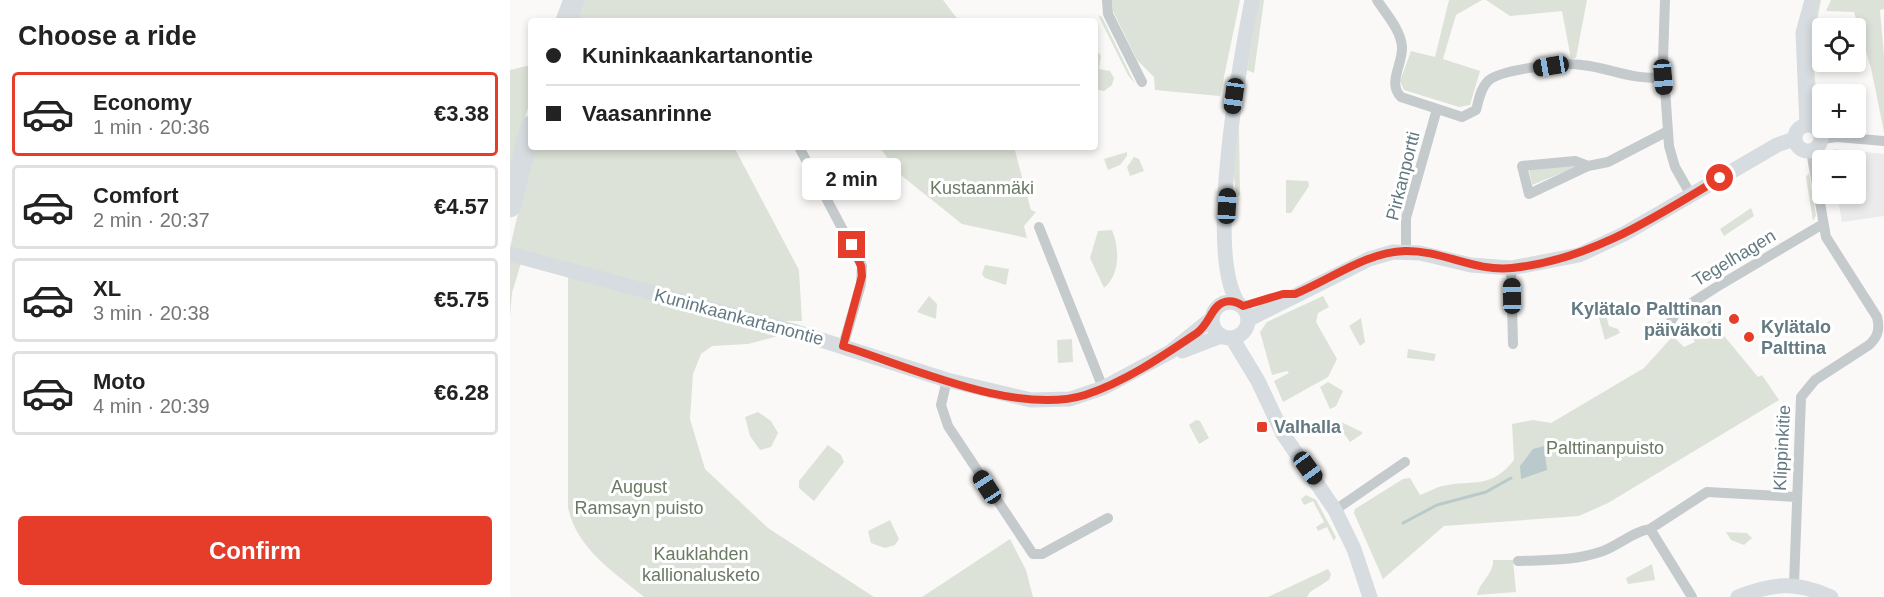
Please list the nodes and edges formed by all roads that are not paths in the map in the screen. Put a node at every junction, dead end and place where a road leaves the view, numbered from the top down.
1 (574, 0) edge
2 (1107, 0) edge
3 (1252, 0) edge
4 (1377, 0) edge
5 (1665, 0) edge
6 (1812, 0) edge
7 (567, 18) edge
8 (1663, 77) junction
9 (1142, 82) dead end
10 (1437, 109) junction
11 (1807, 125) junction
12 (1668, 131) junction
13 (528, 138) edge
14 (1794, 139) junction
15 (1821, 139) junction
16 (1884, 141) edge
17 (801, 150) edge
18 (1811, 151) junction
19 (1588, 166) junction
20 (1691, 195) junction
21 (510, 207) edge
22 (1823, 224) junction
23 (1039, 227) dead end
24 (1224, 249) junction
25 (1406, 251) junction
26 (510, 255) edge
27 (1511, 268) junction
28 (1219, 304) junction
29 (1211, 319) junction
30 (1238, 323) junction
31 (1667, 328) dead end
32 (1513, 344) dead end
33 (843, 346) junction
34 (1170, 352) junction
35 (947, 380) junction
36 (1103, 388) junction
37 (1405, 462) dead end
38 (1796, 496) junction
39 (1335, 510) junction
40 (1108, 518) dead end
41 (1650, 529) junction
42 (1518, 561) dead end
43 (1794, 584) junction
44 (1370, 597) edge
45 (1692, 597) edge
46 (1738, 597) edge
47 (1831, 597) edge

1 - 7 highway
2 - 9 street
3 - 24 street
4 - 10 street
5 - 8 street
6 - 11 street
8 - 10 street
8 - 12 street
10 - 25 street, Pirkanportti
11 - 14 street
11 - 15 street
12 - 19 street
12 - 20 street
13 - 21 highway
14 - 18 street
14 - 20 street, Kuninkaankartanontie
15 - 16 street
15 - 18 street
17 - 33 street
18 - 22 street, Klippinkitie
19 - 19 street
20 - 27 street, Kuninkaankartanontie
22 - 31 street, Tegelhagen
22 - 38 street, Klippinkitie
23 - 36 street
24 - 28 street
24 - 30 street
25 - 27 street, Kuninkaankartanontie
25 - 30 street, Kuninkaankartanontie
26 - 33 street, Kuninkaankartanontie
27 - 32 street
28 - 29 street
28 - 30 street
29 - 30 street
29 - 34 street, Kuninkaankartanontie
30 - 34 street, Kuninkaankartanontie
30 - 39 street
33 - 35 street, Kuninkaankartanontie
34 - 36 street, Kuninkaankartanontie
35 - 36 street, Kuninkaankartanontie
35 - 40 street
37 - 39 street
38 - 41 street
38 - 43 street, Klippinkitie
39 - 44 street
41 - 42 street
41 - 45 street
43 - 46 street
43 - 47 street

